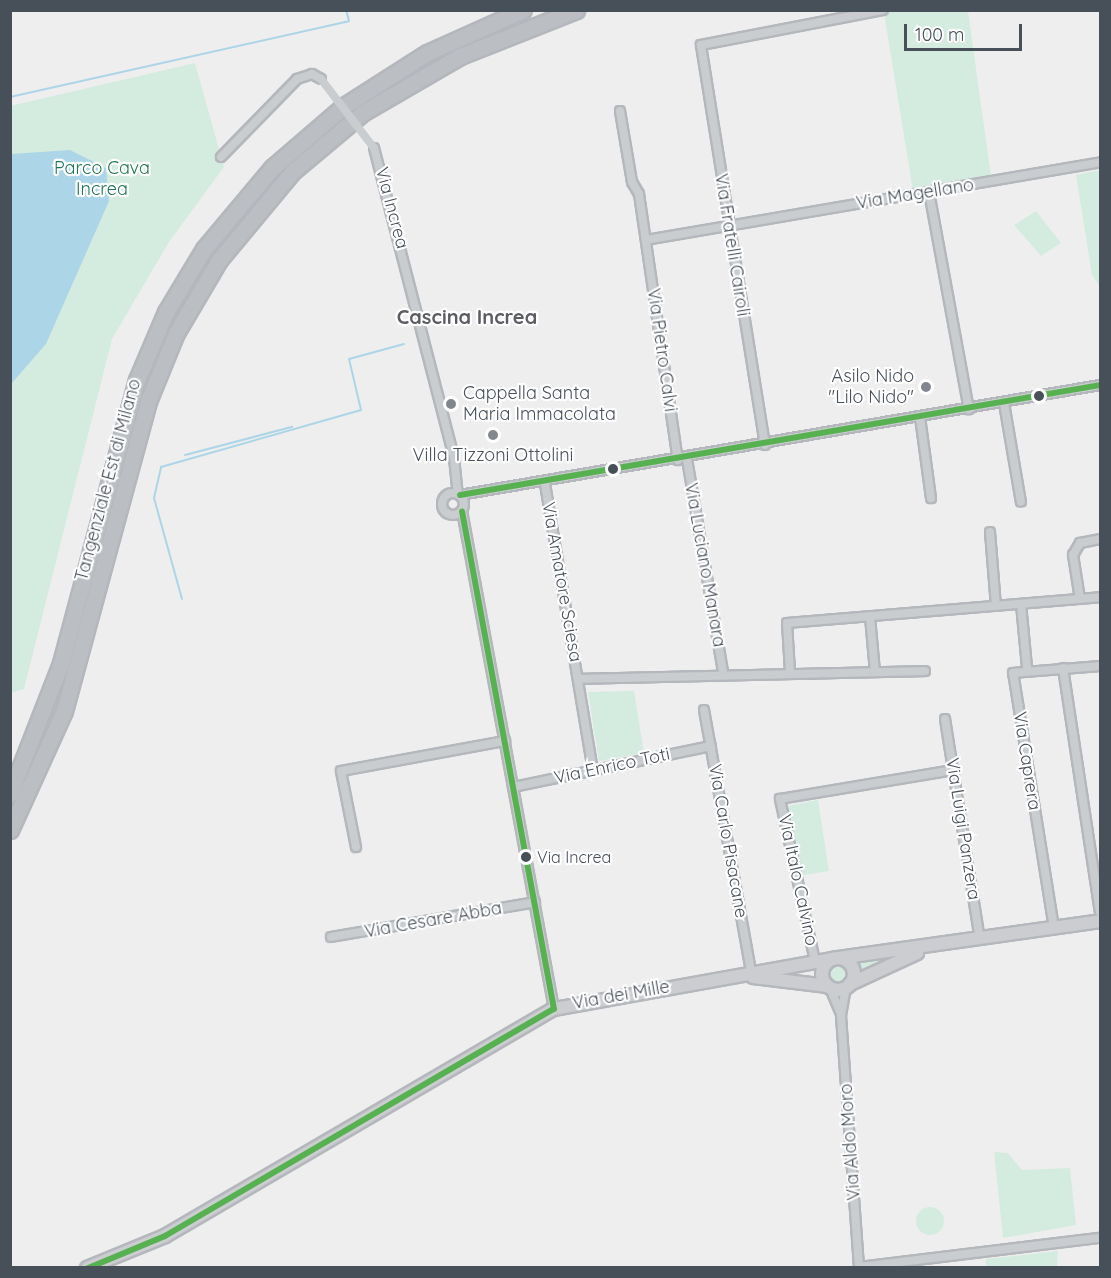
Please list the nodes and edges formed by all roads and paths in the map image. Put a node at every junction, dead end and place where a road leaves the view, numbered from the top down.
1 (523, 10) edge
2 (576, 10) edge
3 (883, 10) edge
4 (620, 111) dead end
5 (221, 157) dead end
6 (1101, 162) edge
7 (929, 192) junction
8 (728, 224) junction
9 (646, 240) junction
10 (1101, 385) edge
11 (1004, 402) junction
12 (969, 409) junction
13 (920, 417) junction
14 (765, 445) junction
15 (683, 460) junction
16 (545, 484) junction
17 (456, 485) junction
18 (447, 494) junction
19 (459, 495) junction
20 (472, 497) junction
21 (931, 498) dead end
22 (1021, 502) dead end
23 (463, 508) junction
24 (453, 515) junction
25 (462, 522) junction
26 (990, 532) dead end
27 (1101, 539) edge
28 (1101, 597) edge
29 (1080, 599) junction
30 (1021, 604) junction
31 (996, 606) junction
32 (870, 617) junction
33 (1101, 666) edge
34 (1027, 668) junction
35 (1063, 668) junction
36 (925, 671) dead end
37 (723, 672) junction
38 (790, 672) junction
39 (875, 672) junction
40 (578, 679) junction
41 (704, 710) dead end
42 (945, 719) dead end
43 (505, 741) junction
44 (711, 746) junction
45 (594, 770) junction
46 (953, 770) junction
47 (513, 787) junction
48 (10, 794) edge
49 (10, 830) edge
50 (356, 847) dead end
51 (535, 902) junction
52 (1101, 912) edge
53 (1101, 921) edge
54 (1054, 928) junction
55 (331, 937) dead end
56 (980, 939) junction
57 (951, 944) junction
58 (835, 958) junction
59 (815, 961) junction
60 (751, 972) junction
61 (719, 978) junction
62 (848, 986) junction
63 (828, 987) junction
64 (554, 1009) junction
65 (841, 1016) junction
66 (1101, 1238) edge
67 (859, 1267) edge
68 (87, 1268) edge

1 - 48 highway, Tangenziale Est di Milano
2 - 49 highway, Tangenziale Est di Milano
3 - 8 street, Via Fratelli Cairoli
4 - 9 street, Via Pietro Calvi
5 - 17 street, Via Increa, bridge
6 - 7 street, Via Magellano
7 - 8 street, Via Magellano
7 - 12 street
8 - 9 street
8 - 14 street, Via Fratelli Cairoli
9 - 15 street, Via Pietro Calvi
10 - 11 street
11 - 12 street
11 - 22 street
12 - 13 street
13 - 14 street
13 - 21 street
14 - 15 street
15 - 16 street
15 - 37 street, Via Luciano Manara
16 - 20 street
16 - 40 street, Via Amatore Sciesa
17 - 18 street
17 - 19 street, Via Increa
18 - 19 street
18 - 24 street
19 - 20 street
19 - 23 street, Via Increa
20 - 23 street
23 - 24 street
23 - 25 street, Via Increa
24 - 25 street
25 - 43 street, Via Increa
26 - 31 street
27 - 29 street
28 - 29 street
29 - 30 street
30 - 31 street
30 - 34 street
31 - 32 street
32 - 38 street
32 - 39 street
33 - 35 street
34 - 35 street
34 - 54 street, Via Caprera
35 - 52 street
36 - 39 street, Via Amatore Sciesa
37 - 38 street, Via Amatore Sciesa
37 - 40 street, Via Amatore Sciesa
38 - 39 street, Via Amatore Sciesa
40 - 45 street, Via Amatore Sciesa
41 - 44 street, Via Carlo Pisacane
42 - 46 street, Via Luigi Panzera
43 - 47 street, Via Increa
43 - 50 street
44 - 45 street, Via Enrico Toti
44 - 60 street, Via Carlo Pisacane
45 - 47 street, Via Enrico Toti
46 - 56 street, Via Luigi Panzera
46 - 59 street, Via Italo Calvino
47 - 51 street, Via Increa
51 - 55 street, Via Cesare Abba
51 - 64 street, Via Increa
53 - 54 main road, Via dei Mille
54 - 56 main road, Via dei Mille
56 - 57 main road, Via dei Mille
57 - 58 main road, Via dei Mille
57 - 62 main road, Via dei Mille
58 - 59 main road, Via dei Mille
58 - 62 main road
58 - 63 main road
59 - 60 main road, Via dei Mille
60 - 61 main road, Via dei Mille
61 - 63 main road, Via dei Mille
61 - 64 main road, Via dei Mille
62 - 63 main road
62 - 65 street, Via Aldo Moro
63 - 65 street, Via Aldo Moro
64 - 68 main road, Via dei Mille
65 - 67 street, Via Aldo Moro
66 - 67 street

